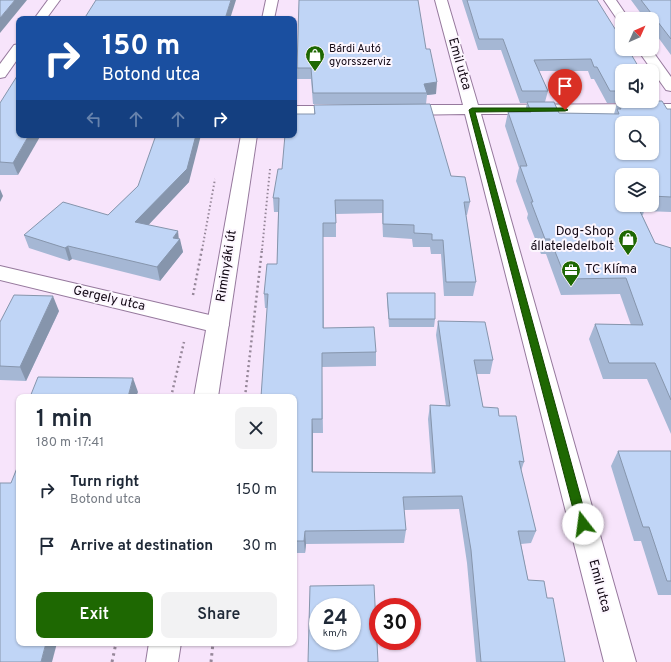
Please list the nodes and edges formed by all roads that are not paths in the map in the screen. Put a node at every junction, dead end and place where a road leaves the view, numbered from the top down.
1 (54, 0) edge
2 (272, 0) edge
3 (441, 0) edge
4 (610, 0) edge
5 (618, 12) edge
6 (42, 16) edge
7 (269, 16) edge
8 (16, 52) edge
9 (649, 56) edge
10 (0, 74) edge
11 (671, 87) edge
12 (667, 107) edge
13 (388, 110) edge
14 (472, 110) junction
15 (297, 111) edge
16 (356, 111) edge
17 (249, 138) edge
18 (0, 273) edge
19 (218, 325) junction
20 (206, 394) edge
21 (165, 646) edge
22 (162, 662) edge
23 (620, 662) edge

1 - 6 street
2 - 7 street
3 - 14 street, Emil utca
4 - 5 street
8 - 10 street
9 - 11 street
12 - 14 street
13 - 14 street
14 - 23 street, Emil utca
15 - 16 street
17 - 19 street, Riminyáki út
18 - 19 street, Gergely utca
19 - 20 street, Riminyáki út
21 - 22 street

